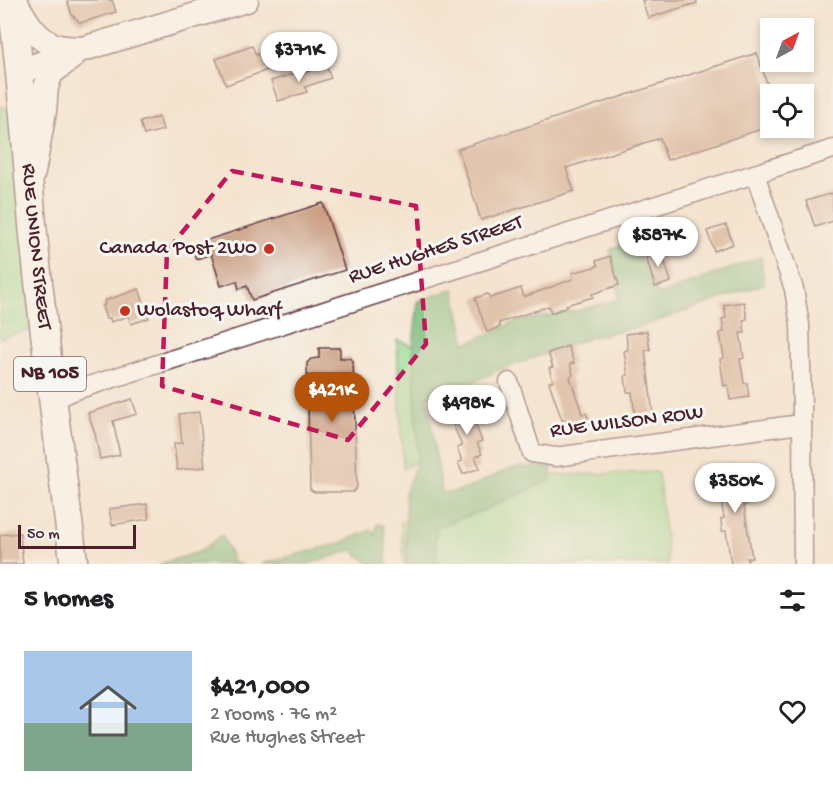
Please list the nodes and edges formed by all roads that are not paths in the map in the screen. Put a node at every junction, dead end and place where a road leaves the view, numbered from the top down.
1 (12, 0) edge
2 (246, 0) edge
3 (83, 49) junction
4 (10, 74) edge
5 (0, 105) edge
6 (26, 128) junction
7 (833, 149) edge
8 (755, 174) junction
9 (30, 184) junction
10 (509, 382) dead end
11 (53, 400) junction
12 (801, 424) junction
13 (74, 564) edge
14 (802, 564) edge

1 - 3 main road
1 - 4 main road, RUE UNION STREET / NB 105
2 - 3 main road
3 - 4 main road
3 - 9 main road
4 - 6 main road, RUE UNION STREET / NB 105
5 - 6 main road
6 - 9 main road, RUE UNION STREET / NB 105
7 - 8 street, RUE HUGHES STREET
8 - 11 street, RUE HUGHES STREET
8 - 12 street
9 - 11 main road, RUE UNION STREET / NB 105
10 - 12 street, RUE WILSON ROW
11 - 13 main road, RUE UNION STREET / NB 105
12 - 14 street

